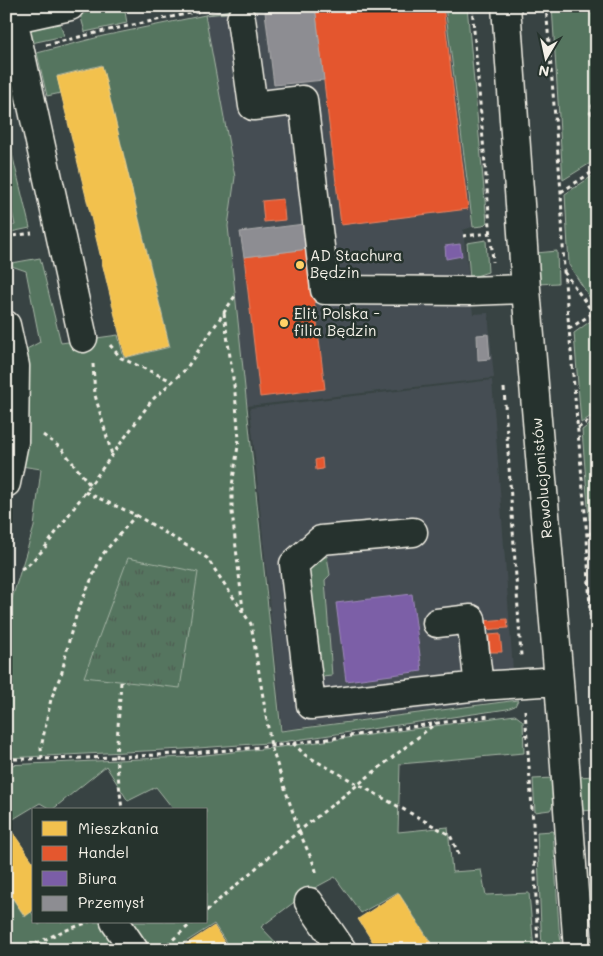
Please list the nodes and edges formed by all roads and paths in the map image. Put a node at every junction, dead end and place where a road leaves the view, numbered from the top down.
1 (70, 6) edge
2 (472, 6) edge
3 (506, 6) edge
4 (546, 6) edge
5 (232, 13) edge
6 (10, 19) edge
7 (20, 50) junction
8 (597, 97) edge
9 (597, 123) edge
10 (597, 169) edge
11 (560, 192) junction
12 (30, 233) dead end
13 (490, 233) junction
14 (463, 236) dead end
15 (6, 237) edge
16 (564, 271) junction
17 (526, 289) junction
18 (498, 290) junction
19 (235, 296) dead end
20 (224, 313) junction
21 (593, 313) junction
22 (597, 318) edge
23 (6, 324) edge
24 (569, 329) junction
25 (94, 345) junction
26 (503, 378) dead end
27 (172, 381) junction
28 (597, 415) edge
29 (14, 423) junction
30 (578, 428) junction
31 (112, 455) junction
32 (6, 483) edge
33 (90, 485) junction
34 (85, 492) junction
35 (136, 515) junction
36 (597, 528) edge
37 (413, 532) dead end
38 (587, 536) junction
39 (21, 569) dead end
40 (244, 613) junction
41 (590, 613) junction
42 (597, 622) edge
43 (437, 624) dead end
44 (596, 651) edge
45 (597, 663) edge
46 (559, 681) junction
47 (121, 682) dead end
48 (523, 684) junction
49 (479, 686) junction
50 (496, 715) dead end
51 (437, 723) junction
52 (293, 743) junction
53 (271, 746) junction
54 (116, 757) junction
55 (6, 759) edge
56 (42, 759) junction
57 (358, 784) junction
58 (122, 808) edge
59 (299, 831) junction
60 (460, 855) dead end
61 (310, 902) joint
62 (208, 909) edge
63 (84, 924) edge
64 (116, 924) edge
65 (191, 924) edge
66 (22, 950) edge
67 (134, 950) edge
68 (161, 950) edge
69 (342, 950) edge
70 (538, 950) edge
71 (578, 950) edge

1 - 6 street
2 - 13 path
3 - 17 street, Rewolucjonistów
4 - 11 path
5 - 7 path
5 - 18 street
6 - 7 street
7 - 25 street
8 - 9 path
10 - 11 path
11 - 16 path
12 - 15 path
13 - 14 path
13 - 18 path
16 - 21 path
16 - 24 path
17 - 18 street
17 - 46 street, Rewolucjonistów
19 - 20 path
20 - 27 path
20 - 40 path
21 - 22 path
21 - 24 path
23 - 29 street
24 - 30 path
25 - 27 path
25 - 31 path
26 - 48 path
27 - 31 path
28 - 30 path
29 - 32 street
29 - 33 path
30 - 38 path
31 - 33 path
33 - 34 path
34 - 35 path
34 - 39 path
35 - 40 path
35 - 56 path
36 - 38 path
37 - 49 street
38 - 41 path
40 - 53 path
41 - 42 path
41 - 44 path
43 - 49 street
44 - 45 path
46 - 48 street
46 - 71 street, Rewolucjonistów
47 - 54 path
48 - 49 street
48 - 70 path
50 - 51 path
51 - 52 path
51 - 57 path
52 - 53 path
52 - 57 path
53 - 54 path
53 - 59 path
54 - 56 path
54 - 58 path
55 - 56 path
57 - 59 path
57 - 60 path
59 - 61 path
59 - 62 path
61 - 69 street
63 - 66 path
64 - 67 street
65 - 68 path

